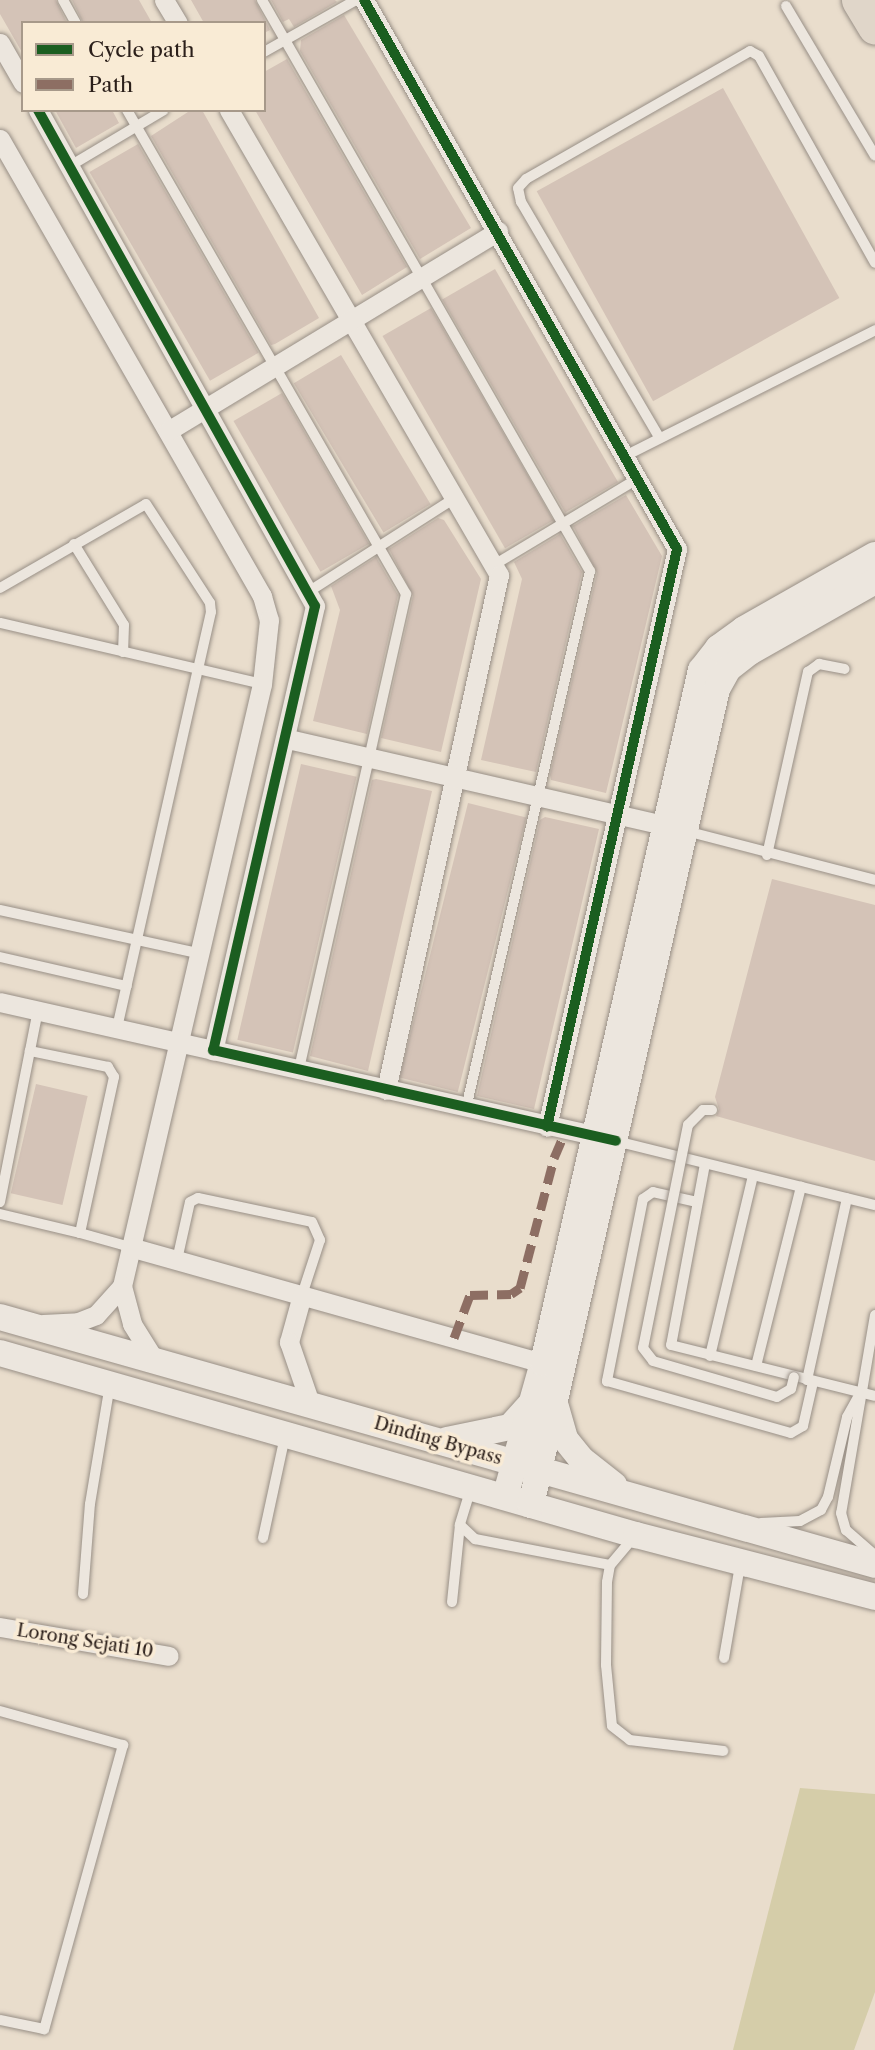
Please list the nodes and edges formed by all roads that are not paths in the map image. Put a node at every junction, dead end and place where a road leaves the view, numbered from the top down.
1 (63, 0) edge
2 (164, 0) edge
3 (262, 0) edge
4 (356, 0) edge
5 (364, 0) edge
6 (859, 0) edge
7 (786, 6) dead end
8 (75, 21) edge
9 (177, 21) edge
10 (875, 27) edge
11 (285, 40) junction
12 (0, 43) edge
13 (266, 51) edge
14 (21, 80) edge
15 (39, 112) edge
16 (128, 112) edge
17 (161, 112) edge
18 (230, 112) edge
19 (136, 127) junction
20 (0, 139) edge
21 (875, 156) edge
22 (70, 166) junction
23 (498, 231) junction
24 (875, 262) edge
25 (423, 276) junction
26 (351, 319) junction
27 (875, 330) edge
28 (275, 366) junction
29 (207, 408) junction
30 (168, 432) junction
31 (659, 437) junction
32 (625, 456) junction
33 (639, 478) junction
34 (455, 498) junction
35 (566, 524) junction
36 (74, 544) junction
37 (380, 548) junction
38 (494, 565) junction
39 (868, 577) edge
40 (0, 588) edge
41 (307, 592) junction
42 (0, 623) edge
43 (123, 652) junction
44 (198, 669) junction
45 (845, 669) dead end
46 (262, 684) junction
47 (288, 738) junction
48 (370, 756) junction
49 (456, 775) junction
50 (537, 794) junction
51 (619, 814) junction
52 (673, 827) junction
53 (767, 855) junction
54 (875, 880) edge
55 (0, 910) edge
56 (136, 941) junction
57 (198, 953) junction
58 (0, 957) edge
59 (127, 986) junction
60 (0, 1002) edge
61 (38, 1010) junction
62 (117, 1028) junction
63 (179, 1042) junction
64 (213, 1050) junction
65 (30, 1051) junction
66 (299, 1070) junction
67 (386, 1090) junction
68 (466, 1108) junction
69 (712, 1110) dead end
70 (547, 1127) junction
71 (604, 1138) junction
72 (705, 1164) junction
73 (753, 1176) junction
74 (801, 1187) junction
75 (847, 1198) junction
76 (0, 1202) edge
77 (697, 1202) junction
78 (875, 1205) edge
79 (0, 1214) edge
80 (80, 1234) junction
81 (130, 1247) junction
82 (177, 1260) junction
83 (121, 1286) junction
84 (302, 1295) junction
85 (875, 1315) edge
86 (0, 1317) edge
87 (27, 1325) junction
88 (0, 1353) edge
89 (710, 1356) junction
90 (155, 1361) junction
91 (554, 1366) junction
92 (756, 1366) junction
93 (794, 1377) junction
94 (810, 1381) junction
95 (110, 1384) junction
96 (860, 1393) junction
97 (875, 1396) edge
98 (545, 1401) junction
99 (311, 1405) junction
100 (286, 1433) junction
101 (439, 1442) junction
102 (529, 1467) junction
103 (471, 1487) junction
104 (625, 1494) junction
105 (505, 1497) junction
106 (531, 1505) junction
107 (729, 1524) junction
108 (460, 1525) junction
109 (636, 1535) junction
110 (263, 1538) dead end
111 (875, 1555) edge
112 (740, 1561) junction
113 (610, 1565) junction
114 (875, 1565) edge
115 (83, 1594) dead end
116 (875, 1597) edge
117 (452, 1602) dead end
118 (0, 1627) edge
119 (169, 1656) dead end
120 (724, 1658) dead end
121 (0, 1710) edge
122 (723, 1751) dead end
123 (0, 2020) edge

1 - 8 lane
2 - 9 street
3 - 11 lane
4 - 11 lane
5 - 23 street
6 - 10 highway
7 - 21 lane
11 - 13 lane
11 - 25 lane
12 - 14 street
15 - 22 street
16 - 19 lane
17 - 19 lane
18 - 26 street
19 - 22 lane
19 - 28 lane
20 - 30 street
22 - 29 street
23 - 25 street
23 - 32 street
24 - 31 lane
25 - 26 street
25 - 35 lane
26 - 28 street
26 - 34 street
27 - 31 lane
28 - 29 street
28 - 37 lane
29 - 30 street
29 - 41 street
30 - 46 street
31 - 32 lane
32 - 33 street
33 - 35 lane
33 - 51 street
34 - 37 lane
34 - 38 street
35 - 38 lane
35 - 50 lane
36 - 40 lane
36 - 43 lane
36 - 44 lane
37 - 41 lane
37 - 48 lane
38 - 49 street
39 - 52 main road
41 - 47 street
42 - 43 lane
43 - 44 lane
44 - 46 lane
44 - 56 lane
45 - 53 lane
46 - 57 street
47 - 48 street
47 - 64 street
48 - 49 street
48 - 66 lane
49 - 50 street
49 - 67 street
50 - 51 street
50 - 68 lane
51 - 52 street
51 - 70 street
52 - 53 lane
52 - 71 main road
53 - 54 lane
55 - 56 lane
56 - 57 lane
56 - 59 lane
57 - 63 street
58 - 59 lane
59 - 62 lane
60 - 61 street
61 - 62 street
61 - 65 lane
62 - 63 street
63 - 64 street
63 - 81 street
64 - 66 street
65 - 76 lane
65 - 80 lane
66 - 67 street
67 - 68 street
68 - 70 street
69 - 93 lane, bridge
70 - 71 street
71 - 72 lane
71 - 91 main road
72 - 73 lane
72 - 77 lane
73 - 74 lane
73 - 89 lane
74 - 75 lane
74 - 92 lane
75 - 78 lane
75 - 94 lane
77 - 89 lane
77 - 94 lane
79 - 80 lane
80 - 81 lane
81 - 82 street
81 - 83 street
82 - 84 street
82 - 84 lane
83 - 87 street
83 - 90 street
84 - 91 street
84 - 99 street
85 - 96 lane
86 - 87 main road, Dinding Bypass
87 - 90 main road, Dinding Bypass
88 - 95 main road, Dinding Bypass
89 - 92 lane
90 - 99 main road, Dinding Bypass
91 - 98 main road
92 - 93 lane
93 - 94 lane
94 - 96 lane
95 - 100 main road, Dinding Bypass
95 - 115 lane
96 - 97 lane
96 - 107 lane
96 - 111 lane
98 - 101 main road
98 - 102 main road
98 - 104 main road
99 - 101 main road, Dinding Bypass
100 - 103 main road, Dinding Bypass
100 - 110 lane
101 - 102 main road, Dinding Bypass
102 - 104 main road, Dinding Bypass
102 - 105 main road
102 - 106 main road
103 - 105 main road, Dinding Bypass
103 - 108 lane
104 - 107 main road, Dinding Bypass
105 - 106 main road, Dinding Bypass
106 - 109 main road, Dinding Bypass
107 - 114 main road, Dinding Bypass
108 - 113 lane
108 - 117 lane
109 - 112 main road, Dinding Bypass
109 - 113 lane
112 - 116 main road, Dinding Bypass
112 - 120 lane
113 - 122 lane
118 - 119 street, Lorong Sejati 10
121 - 123 lane

